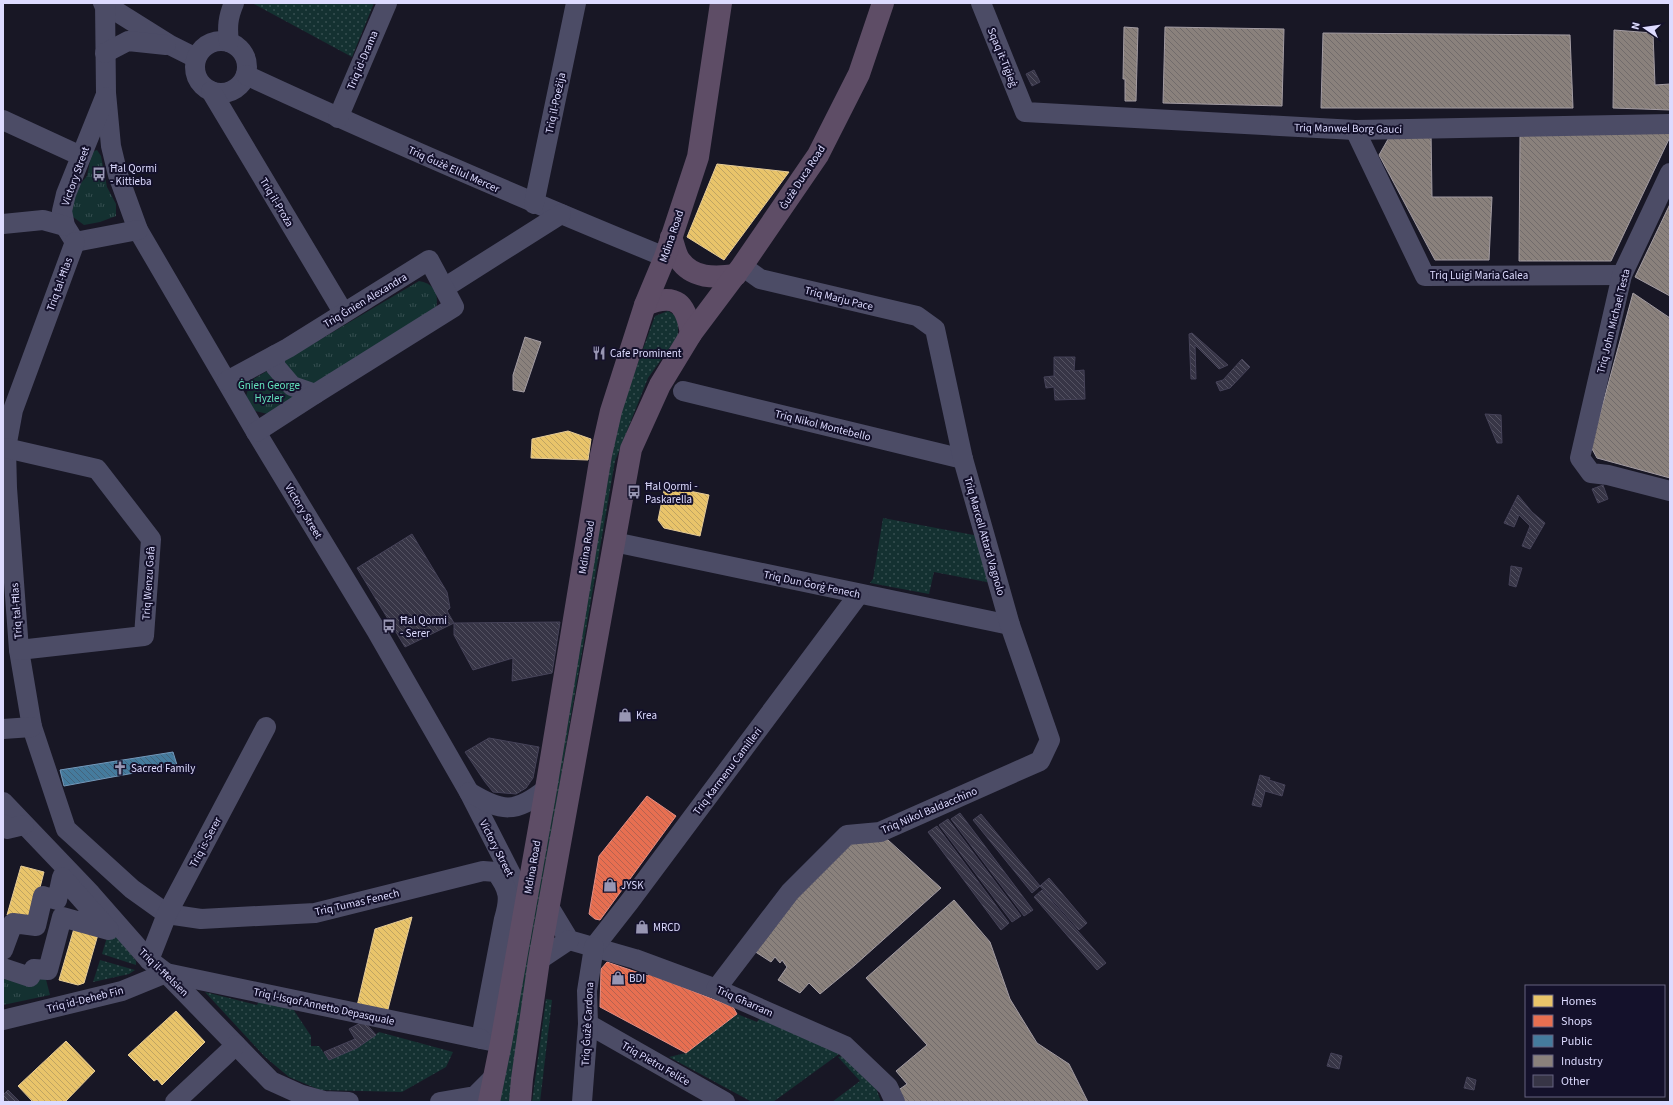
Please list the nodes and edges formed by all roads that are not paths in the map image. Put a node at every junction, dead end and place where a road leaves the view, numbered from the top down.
1 (104, 3) edge
2 (234, 3) edge
3 (387, 3) edge
4 (576, 3) edge
5 (721, 3) edge
6 (872, 3) edge
7 (884, 3) edge
8 (981, 3) edge
9 (875, 30) junction
10 (229, 42) junction
11 (170, 45) junction
12 (106, 53) junction
13 (196, 58) junction
14 (246, 75) junction
15 (211, 91) junction
16 (106, 93) junction
17 (1026, 112) joint
18 (338, 118) junction
19 (3, 120) edge
20 (1670, 124) edge
21 (1355, 130) junction
22 (111, 146) junction
23 (83, 152) junction
24 (1670, 173) edge
25 (534, 204) junction
26 (561, 214) junction
27 (3, 224) edge
28 (138, 230) junction
29 (70, 234) junction
30 (668, 247) junction
31 (746, 273) junction
32 (1622, 274) junction
33 (444, 288) junction
34 (645, 305) junction
35 (343, 312) junction
36 (935, 329) joint
37 (691, 334) junction
38 (275, 355) junction
39 (227, 382) junction
40 (683, 391) dead end
41 (314, 394) junction
42 (256, 432) junction
43 (6, 448) junction
44 (963, 459) junction
45 (5, 489) edge
46 (1670, 491) edge
47 (614, 542) junction
48 (859, 594) junction
49 (1010, 625) junction
50 (19, 650) junction
51 (266, 726) dead end
52 (32, 727) junction
53 (3, 729) edge
54 (1050, 740) joint
55 (546, 789) junction
56 (469, 792) junction
57 (3, 802) edge
58 (3, 824) edge
59 (24, 825) junction
60 (88, 898) junction
61 (526, 904) junction
62 (548, 907) junction
63 (167, 914) junction
64 (569, 940) junction
65 (594, 947) junction
66 (3, 950) edge
67 (149, 960) junction
68 (539, 960) junction
69 (3, 968) edge
70 (166, 973) junction
71 (716, 989) junction
72 (3, 1020) edge
73 (588, 1024) junction
74 (492, 1041) junction
75 (236, 1045) junction
76 (494, 1077) junction
77 (698, 1095) edge
78 (175, 1102) edge
79 (349, 1102) edge
80 (440, 1102) edge
81 (489, 1102) edge
82 (520, 1102) edge
83 (582, 1102) edge
84 (725, 1102) edge
85 (895, 1102) edge

1 - 11 street
1 - 12 street, Victory Street
2 - 10 street
3 - 18 street, Triq id-Drama
4 - 25 street, Triq il-Poeżija
5 - 30 highway, Mdina Road
6 - 9 street
7 - 9 highway, Ġużè Duca Road
8 - 17 street, Sqaq it-Tiġieġ
9 - 31 highway, Ġużè Duca Road
10 - 13 street
10 - 14 street
11 - 12 street
11 - 13 street
12 - 16 street, Victory Street
13 - 15 street
14 - 15 street
14 - 18 street, Triq Ġużè Ellul Mercer
15 - 35 street, Triq il-Proża
16 - 22 street, Victory Street
16 - 23 street, Victory Street
17 - 21 street, Triq Manwel Borg Gauci
18 - 25 street, Triq Ġużè Ellul Mercer
19 - 23 street
20 - 21 street, Triq Manwel Borg Gauci
21 - 32 street, Triq Luigi Maria Galea
22 - 23 street
22 - 28 street, Victory Street
23 - 29 street, Victory Street
24 - 32 street, Triq John Michael Testa
25 - 26 street, Triq Ġużè Ellul Mercer
26 - 30 street, Triq Ġużè Ellul Mercer
26 - 33 street
27 - 29 street
28 - 29 street
28 - 39 street, Victory Street
29 - 43 street, Triq tal-Ħlas
30 - 31 highway
30 - 34 highway, Mdina Road
31 - 36 street, Triq Marju Pace
31 - 37 highway, Ġużè Duca Road
32 - 46 street, Triq John Michael Testa
33 - 35 street, Triq Ġnien Alexandra
33 - 41 street, Triq Ġnien Alexandra
34 - 37 highway
34 - 55 highway, Mdina Road
35 - 38 street, Triq Ġnien Alexandra
36 - 44 street, Triq Marcell Attard Vagnolo
37 - 47 highway, Mdina Road
38 - 39 street, Triq Ġnien Alexandra
38 - 41 street
39 - 42 street, Victory Street
40 - 44 street, Triq Nikol Montebello
41 - 42 street, Triq Ġnien Alexandra
42 - 56 street, Victory Street
43 - 45 street, Triq tal-Ħlas
43 - 50 street, Triq Wenzu Gafà
44 - 49 street, Triq Marcell Attard Vagnolo
45 - 50 street, Triq tal-Ħlas
47 - 48 street, Triq Dun Ġorġ Fenech
47 - 62 highway, Mdina Road
48 - 49 street, Triq Dun Ġorġ Fenech
48 - 65 street, Triq Karmenu Camilleri
49 - 54 street, Triq Marcell Attard Vagnolo
50 - 52 street, Triq tal-Ħlas
51 - 63 street, Triq is-Serer
52 - 53 street
52 - 63 street, Triq tal-Ħlas
54 - 71 street, Triq Nikol Baldacchino
55 - 56 street, Victory Street
55 - 61 highway, Mdina Road
56 - 61 street, Victory Street
57 - 59 street, Triq il-Ħelsien
58 - 59 street
59 - 60 street, Triq il-Ħelsien
60 - 66 street
60 - 67 street, Triq il-Ħelsien
60 - 69 street
61 - 74 highway, Mdina Road
62 - 64 street
62 - 68 highway, Mdina Road
63 - 67 street, Triq is-Serer
63 - 74 street, Triq Tumas Fenech
64 - 65 street, Triq Għarram
64 - 68 street
65 - 71 street, Triq Għarram
65 - 73 street, Triq Ġużè Cardona
67 - 70 street, Triq il-Ħelsien
68 - 82 highway, Mdina Road
70 - 72 street, Triq id-Deheb Fin
70 - 74 street, Triq l-Isqof Annetto Depasquale
70 - 75 street, Triq il-Ħelsien
71 - 85 street, Triq Għarram
73 - 77 street, Triq Pietru Feliċe
73 - 83 street, Triq Ġużè Cardona
74 - 76 highway, Mdina Road
75 - 78 street
75 - 79 street, Triq il-Ħelsien
76 - 80 street
76 - 81 highway, Mdina Road
77 - 84 street, Triq Pietru Feliċe

